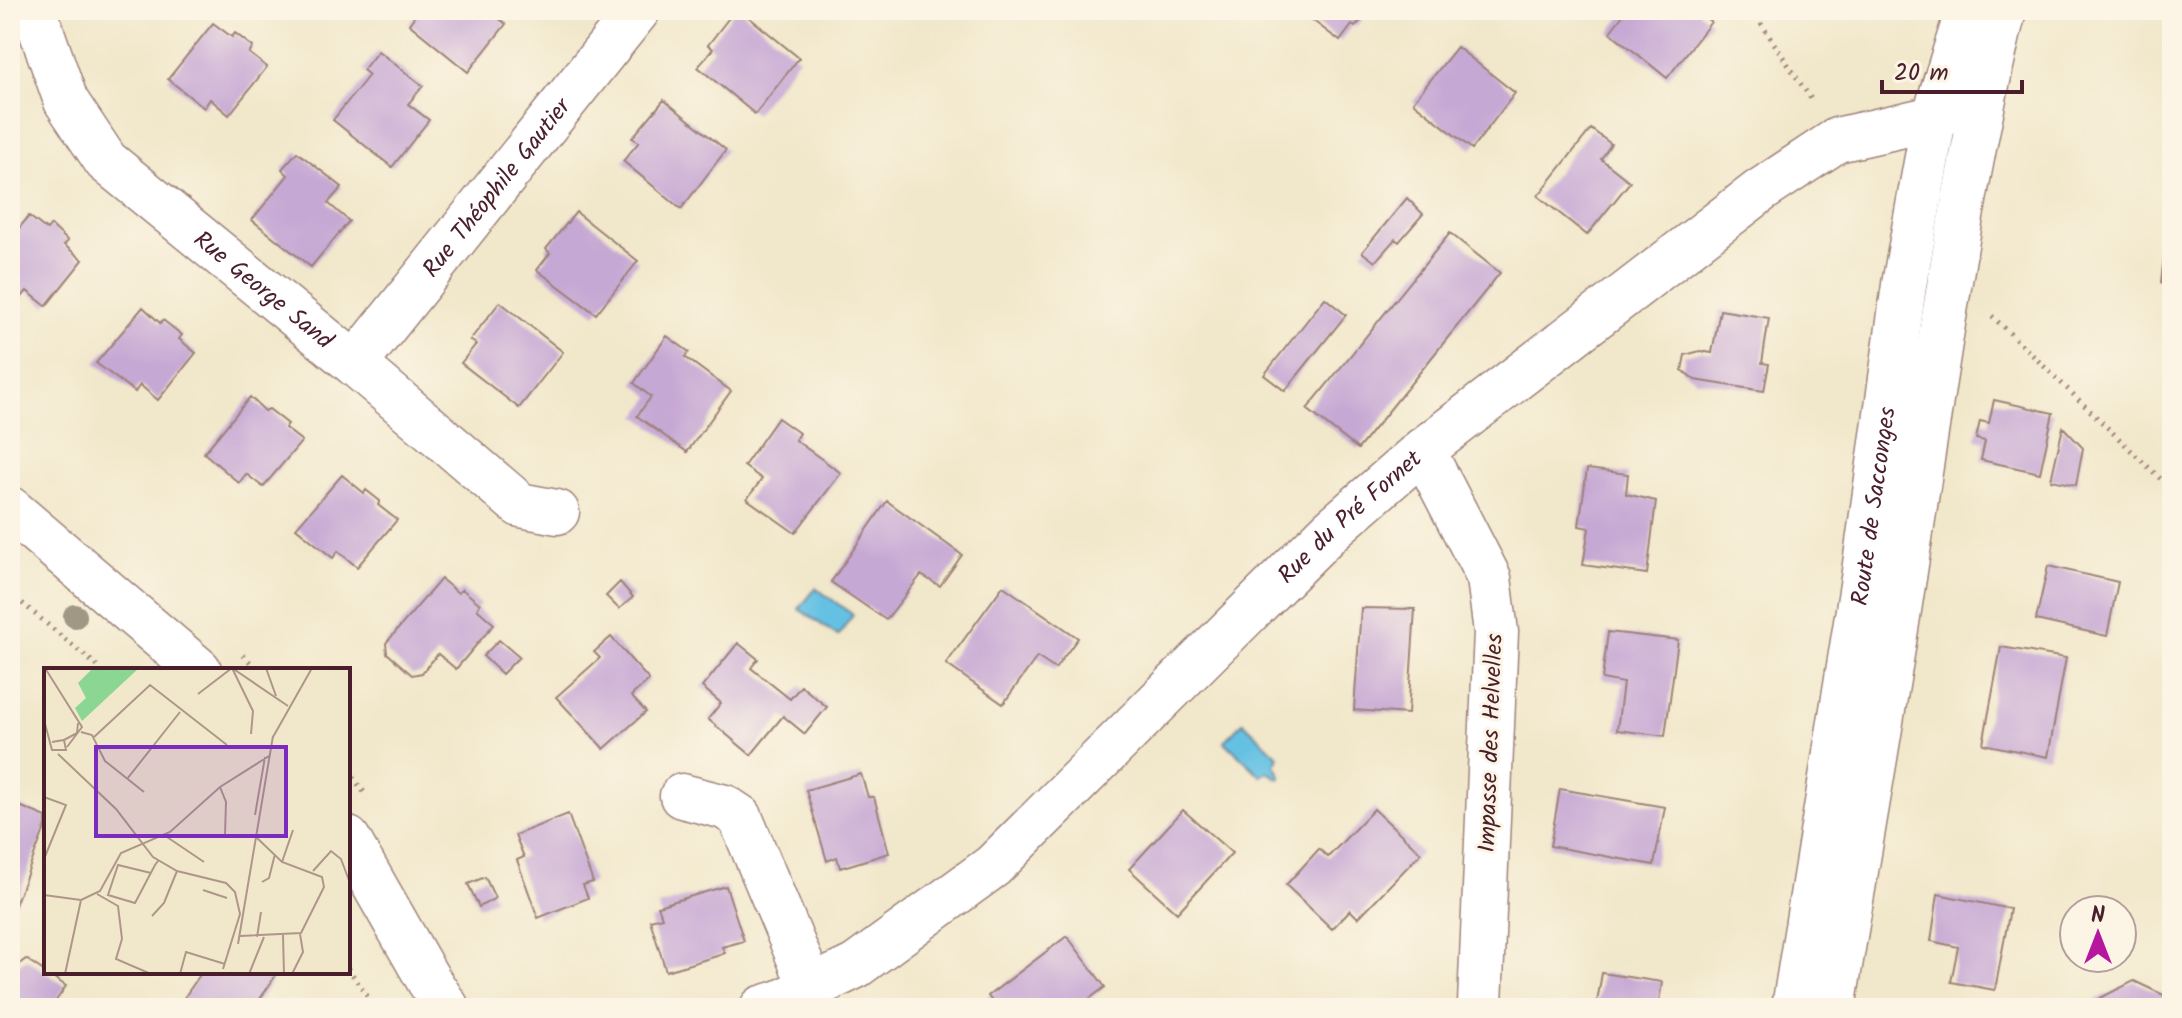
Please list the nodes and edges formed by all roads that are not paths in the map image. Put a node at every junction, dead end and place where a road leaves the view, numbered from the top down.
1 (34, 10) edge
2 (638, 10) edge
3 (1968, 10) edge
4 (2004, 10) edge
5 (1983, 94) junction
6 (1934, 118) junction
7 (355, 364) junction
8 (1423, 450) junction
9 (10, 509) edge
10 (557, 512) dead end
11 (197, 668) edge
12 (682, 796) dead end
13 (350, 843) edge
14 (786, 1001) edge
15 (1480, 1004) dead end
16 (447, 1008) edge
17 (1794, 1008) edge
18 (1833, 1008) edge

1 - 7 street, Rue George Sand
2 - 7 street, Rue Théophile Gautier
3 - 6 street, Route de Sacconges
4 - 5 street, Route de Sacconges
5 - 6 street, Rue du Pré Fornet
5 - 18 street, Route de Sacconges
6 - 8 street, Rue du Pré Fornet
6 - 17 street, Route de Sacconges
7 - 10 street, Rue George Sand
8 - 14 street, Rue du Pré Fornet
8 - 15 street, Impasse des Helvelles
9 - 11 street
12 - 14 street
13 - 16 street

